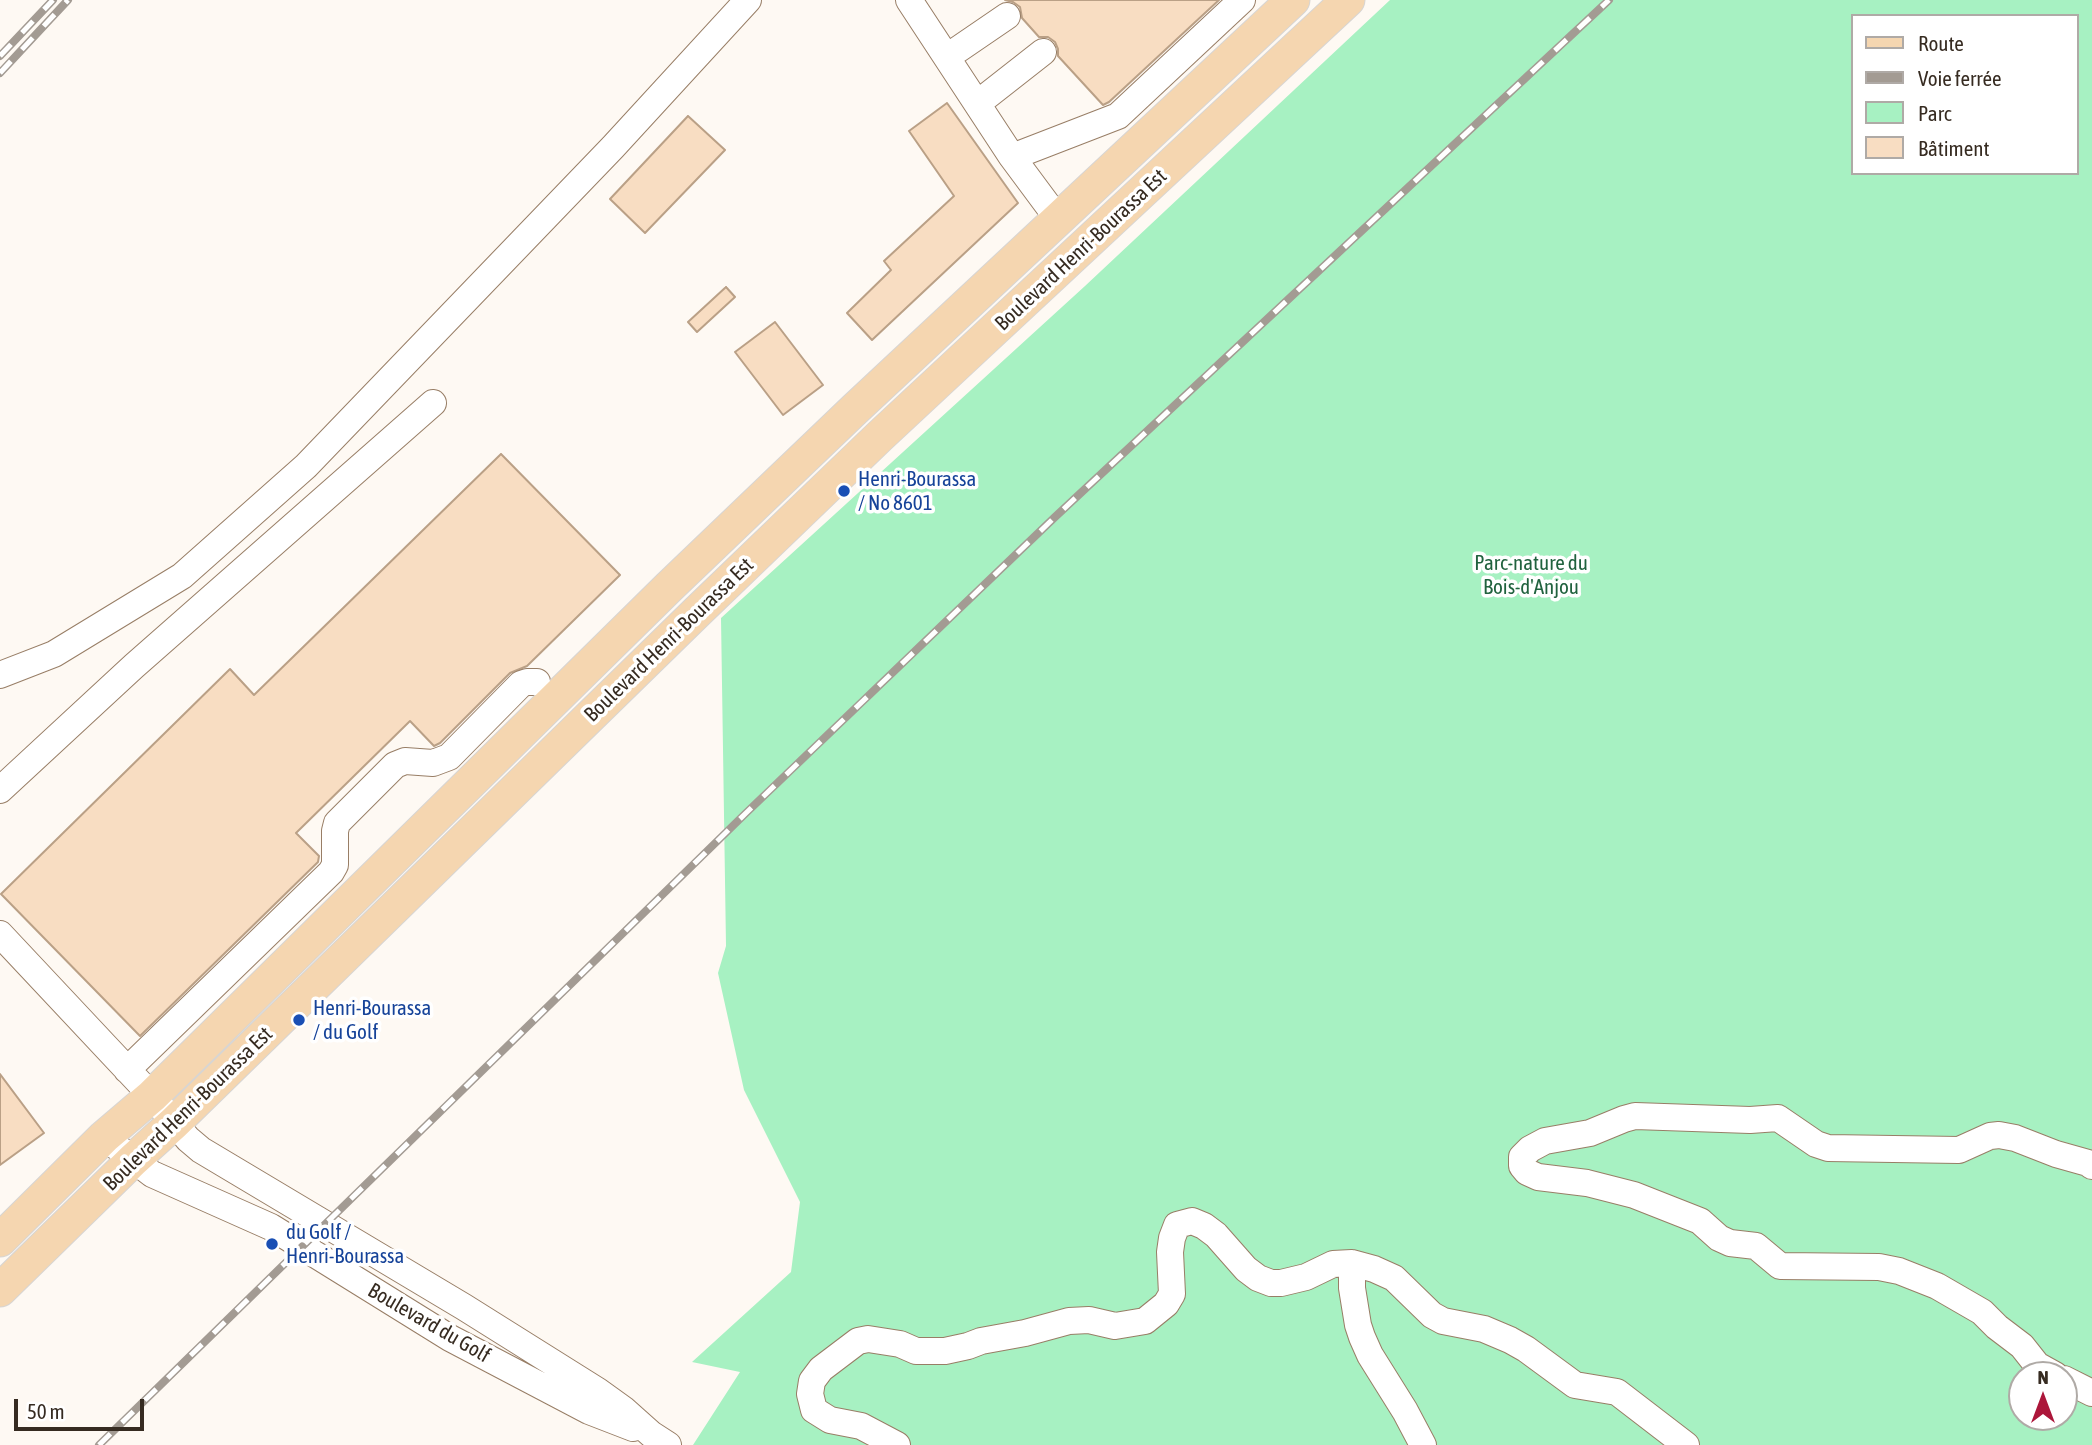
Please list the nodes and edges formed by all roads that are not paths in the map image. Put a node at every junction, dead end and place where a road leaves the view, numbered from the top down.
1 (748, 0) edge
2 (909, 0) edge
3 (1242, 0) edge
4 (1293, 0) edge
5 (1348, 0) edge
6 (1007, 16) dead end
7 (1043, 52) dead end
8 (947, 57) junction
9 (978, 103) junction
10 (1012, 157) junction
11 (1047, 230) junction
12 (1063, 267) junction
13 (433, 403) dead end
14 (669, 587) junction
15 (698, 611) junction
16 (0, 675) edge
17 (537, 682) dead end
18 (0, 790) edge
19 (0, 934) edge
20 (127, 1070) junction
21 (152, 1096) junction
22 (174, 1123) junction
23 (104, 1138) junction
24 (133, 1160) junction
25 (2092, 1166) edge
26 (0, 1240) edge
27 (1352, 1263) junction
28 (0, 1290) edge
29 (2034, 1361) edge
30 (659, 1440) edge
31 (897, 1445) edge
32 (1423, 1445) edge
33 (1686, 1445) edge

1 - 16 street
2 - 8 street
3 - 10 street
4 - 11 main road, Boulevard Henri-Bourassa Est
5 - 12 main road, Boulevard Henri-Bourassa Est
6 - 8 street
7 - 9 street
8 - 9 street
9 - 10 street
10 - 11 street
11 - 12 street
11 - 14 main road, Boulevard Henri-Bourassa Est
12 - 15 main road, Boulevard Henri-Bourassa Est
13 - 18 street
14 - 15 street
14 - 21 main road, Boulevard Henri-Bourassa Est
15 - 22 main road, Boulevard Henri-Bourassa Est
17 - 20 street
19 - 20 street, Boulevard du Golf
20 - 21 street, Boulevard du Golf
21 - 22 street, Boulevard du Golf
21 - 23 main road, Boulevard Henri-Bourassa Est
22 - 24 main road, Boulevard Henri-Bourassa Est
22 - 30 street, Boulevard du Golf
23 - 24 street, Boulevard du Golf
23 - 26 main road, Boulevard Henri-Bourassa Est
24 - 28 main road, Boulevard Henri-Bourassa Est
24 - 30 street, Boulevard du Golf
25 - 29 street
27 - 31 street
27 - 32 street
27 - 33 street

